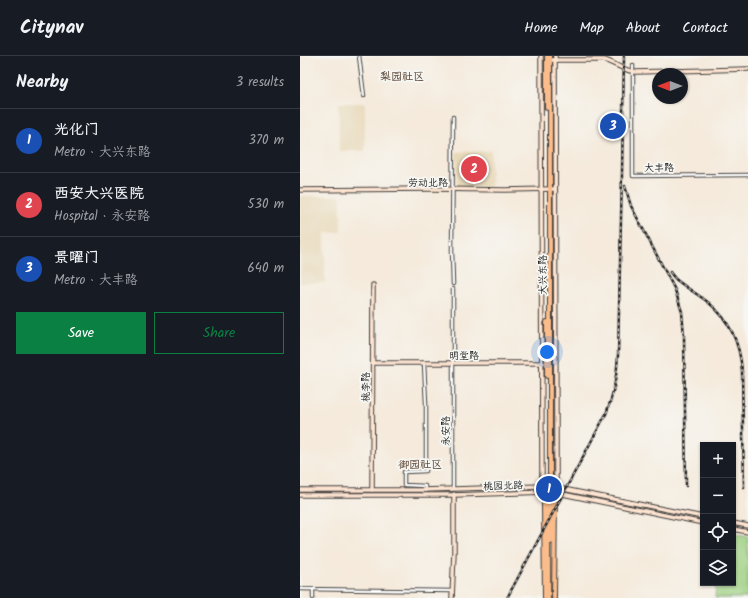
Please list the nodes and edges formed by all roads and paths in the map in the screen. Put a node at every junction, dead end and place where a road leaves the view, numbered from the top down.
1 (359, 56) edge
2 (541, 56) edge
3 (549, 57) edge
4 (556, 58) edge
5 (633, 65) dead end
6 (748, 69) edge
7 (633, 72) junction
8 (364, 96) dead end
9 (453, 118) dead end
10 (748, 175) edge
11 (541, 189) junction
12 (549, 189) junction
13 (556, 189) junction
14 (300, 190) edge
15 (453, 190) junction
16 (372, 284) dead end
17 (453, 284) dead end
18 (453, 288) dead end
19 (373, 363) junction
20 (424, 363) junction
21 (453, 363) junction
22 (542, 363) junction
23 (548, 363) junction
24 (556, 363) junction
25 (542, 486) junction
26 (551, 488) junction
27 (453, 489) junction
28 (300, 490) edge
29 (372, 490) junction
30 (425, 490) junction
31 (547, 492) junction
32 (300, 495) edge
33 (425, 495) junction
34 (454, 495) junction
35 (700, 516) edge
36 (700, 522) edge
37 (736, 524) edge
38 (748, 526) edge
39 (736, 530) edge
40 (748, 532) edge
41 (549, 541) junction
42 (300, 589) edge
43 (313, 589) junction
44 (453, 592) junction
45 (313, 598) edge
46 (452, 598) edge
47 (545, 598) edge
48 (550, 598) edge
49 (554, 598) edge

1 - 8 street
2 - 11 main road
3 - 4 main road
3 - 12 main road, 大兴东路
4 - 7 main road
4 - 13 main road
5 - 7 street, 大丰路
6 - 7 main road
7 - 10 street, 大丰路
9 - 15 street
11 - 12 main road, 劳动北路
11 - 15 main road, 劳动北路
11 - 22 main road
12 - 13 main road, 劳动北路
12 - 23 main road, 大兴东路
13 - 24 main road
14 - 15 main road, 劳动北路
15 - 17 street
16 - 19 main road, 桃李路
18 - 21 street, 永安路
19 - 20 main road, 明堂路
19 - 29 main road, 桃李路
20 - 21 main road, 明堂路
20 - 30 street
21 - 22 main road, 明堂路
21 - 27 street, 永安路
22 - 23 main road, 明堂路
22 - 25 main road
23 - 24 main road, 明堂路
23 - 26 main road, 大兴东路
24 - 26 main road
25 - 26 main road, 桃园北路
25 - 27 main road, 桃园北路
25 - 31 main road
26 - 31 main road, 大兴东路
26 - 35 main road, 桃园北路
26 - 36 main road, 桃园北路
26 - 41 main road, 大兴东路
26 - 49 main road, 大兴东路
27 - 30 main road, 桃园北路
27 - 34 main road, 永安路
28 - 29 main road, 桃园北路
29 - 30 main road, 桃园北路
30 - 33 street
31 - 34 main road, 桃园北路
31 - 41 main road, 大兴东路
31 - 47 main road, 大兴东路
32 - 33 main road, 桃园北路
33 - 34 main road, 桃园北路
34 - 44 main road, 永安路
37 - 38 main road
39 - 40 main road
41 - 48 highway
42 - 43 street
43 - 44 street
43 - 45 street
44 - 46 main road, 永安路

